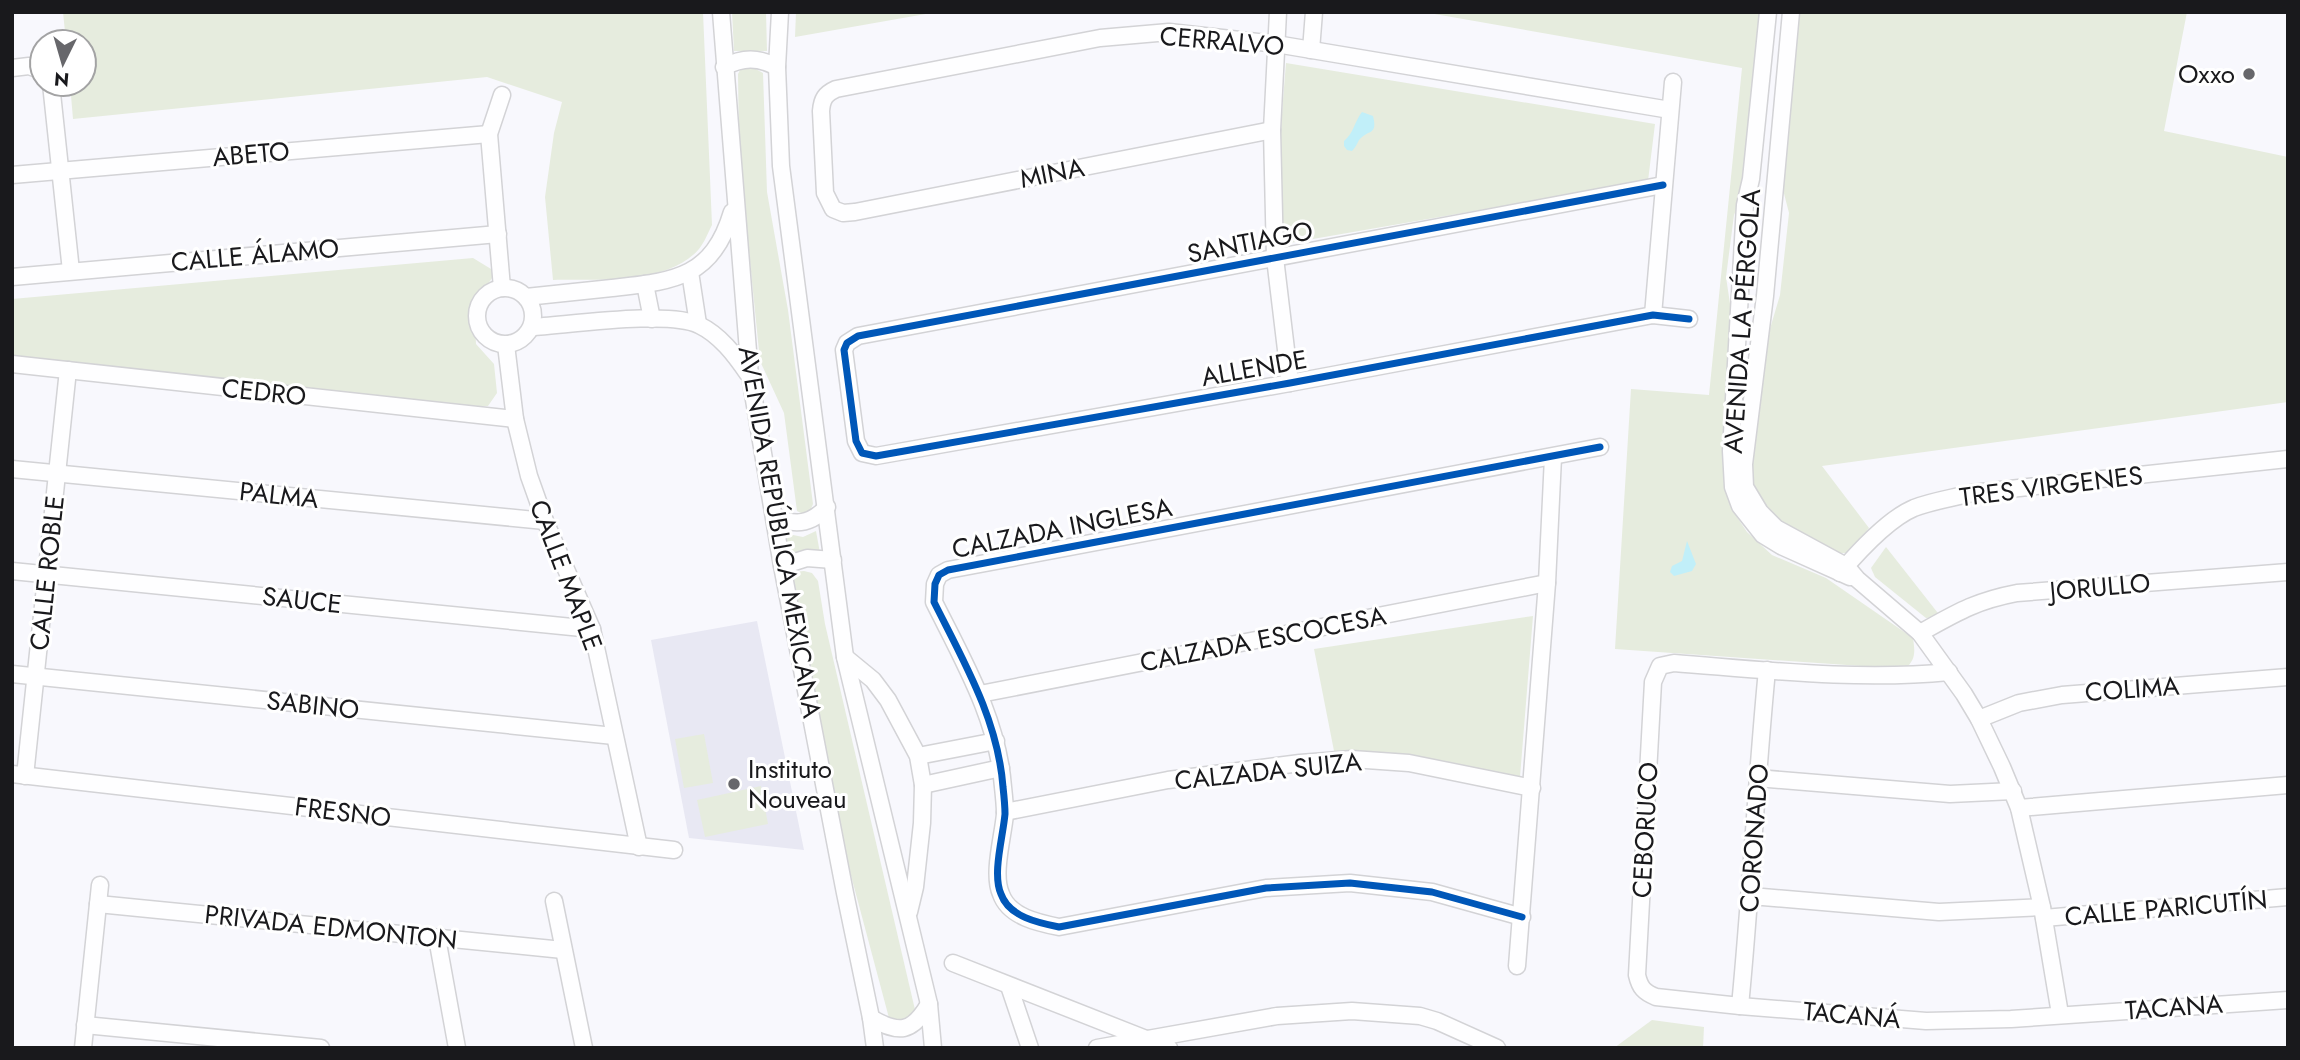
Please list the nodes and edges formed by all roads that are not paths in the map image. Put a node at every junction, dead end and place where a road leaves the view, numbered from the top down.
1 (721, 12) edge
2 (780, 12) edge
3 (1278, 12) edge
4 (1314, 12) edge
5 (1769, 12) edge
6 (1791, 12) edge
7 (1276, 44) junction
8 (1311, 50) junction
9 (724, 67) junction
10 (776, 67) junction
11 (1673, 82) dead end
12 (502, 95) dead end
13 (53, 98) edge
14 (1670, 110) junction
15 (1272, 130) junction
16 (489, 134) junction
17 (61, 170) junction
18 (12, 175) edge
19 (1751, 179) junction
20 (1774, 183) junction
21 (1663, 185) junction
22 (735, 203) junction
23 (833, 209) joint
24 (498, 234) junction
25 (1275, 258) junction
26 (71, 271) junction
27 (690, 272) junction
28 (12, 277) edge
29 (645, 284) junction
30 (502, 288) junction
31 (526, 297) junction
32 (1653, 315) junction
33 (652, 319) junction
34 (1689, 319) dead end
35 (1738, 321) junction
36 (1760, 322) junction
37 (698, 324) junction
38 (532, 327) junction
39 (506, 345) junction
40 (12, 364) edge
41 (68, 370) junction
42 (750, 376) junction
43 (1290, 383) junction
44 (515, 419) junction
45 (1600, 447) dead end
46 (862, 453) joint
47 (1553, 457) junction
48 (2288, 459) edge
49 (12, 469) edge
50 (58, 474) junction
51 (827, 507) junction
52 (775, 516) junction
53 (545, 522) junction
54 (833, 560) junction
55 (782, 566) junction
56 (1843, 570) junction
57 (12, 571) edge
58 (2288, 572) edge
59 (47, 575) junction
60 (1547, 583) junction
61 (592, 629) junction
62 (1920, 634) junction
63 (845, 657) junction
64 (1767, 670) junction
65 (1949, 672) junction
66 (12, 674) edge
67 (36, 677) junction
68 (2288, 677) edge
69 (980, 694) junction
70 (1979, 719) junction
71 (614, 736) junction
72 (996, 741) junction
73 (918, 756) junction
74 (1001, 768) junction
75 (18, 775) edge
76 (1757, 778) junction
77 (923, 785) junction
78 (2288, 785) edge
79 (1532, 788) junction
80 (2013, 791) junction
81 (2019, 808) junction
82 (1005, 812) junction
83 (639, 847) junction
84 (674, 850) dead end
85 (100, 886) dead end
86 (1751, 896) junction
87 (2288, 897) edge
88 (554, 901) dead end
89 (98, 904) junction
90 (2043, 912) junction
91 (908, 915) junction
92 (1522, 917) junction
93 (437, 938) junction
94 (563, 950) junction
95 (953, 963) dead end
96 (1517, 967) dead end
97 (1009, 986) junction
98 (1645, 993) joint
99 (2288, 1000) edge
100 (929, 1004) junction
101 (1740, 1006) junction
102 (2060, 1014) junction
103 (871, 1018) junction
104 (85, 1025) junction
105 (1147, 1039) junction
106 (208, 1043) edge
107 (83, 1048) edge
108 (321, 1048) edge
109 (457, 1048) edge
110 (584, 1048) edge
111 (875, 1048) edge
112 (933, 1048) edge
113 (1030, 1048) edge
114 (1097, 1048) edge
115 (1169, 1048) edge
116 (1497, 1048) edge

1 - 9 street, AVENIDA REPÚBLICA MEXICANA
2 - 10 street, AVENIDA REPÚBLICA MEXICANA
3 - 7 street
4 - 8 street
5 - 19 street, AVENIDA LA PÉRGOLA
6 - 20 street, AVENIDA LA PÉRGOLA
7 - 8 street, CERRALVO
7 - 15 street
7 - 23 street, CERRALVO
8 - 14 street, CERRALVO
9 - 10 street
9 - 22 street, AVENIDA REPÚBLICA MEXICANA
10 - 51 street, AVENIDA REPÚBLICA MEXICANA
11 - 14 street
12 - 16 street
13 - 17 street
14 - 21 street
15 - 23 street, MINA
15 - 25 street
16 - 17 street, ABETO
16 - 24 street
17 - 18 street, ABETO
17 - 26 street
19 - 20 street
19 - 35 street, AVENIDA LA PÉRGOLA
20 - 36 street, AVENIDA LA PÉRGOLA
21 - 25 street, SANTIAGO
21 - 32 street
22 - 27 street
22 - 42 street, AVENIDA REPÚBLICA MEXICANA
24 - 26 street, CALLE ÁLAMO
24 - 30 street
25 - 43 street
25 - 46 street, SANTIAGO
26 - 28 street, CALLE ÁLAMO
27 - 29 street
27 - 37 street
29 - 31 street
29 - 33 street
30 - 31 street
30 - 39 street
31 - 38 street
32 - 34 street, ALLENDE
32 - 43 street, ALLENDE
33 - 37 street
33 - 38 street
35 - 36 street
35 - 56 street, AVENIDA LA PÉRGOLA
36 - 56 street, AVENIDA LA PÉRGOLA
37 - 42 street
38 - 39 street
39 - 44 street, CALLE MAPLE
40 - 41 street, CEDRO
41 - 44 street, CEDRO
41 - 50 street, CALLE ROBLE
42 - 52 street, AVENIDA REPÚBLICA MEXICANA
43 - 46 street, ALLENDE
44 - 53 street, CALLE MAPLE
45 - 47 street, CALZADA INGLESA
47 - 60 street
47 - 69 street, CALZADA INGLESA
48 - 56 street, TRES VIRGENES
49 - 50 street, PALMA
50 - 53 street, PALMA
50 - 59 street, CALLE ROBLE
51 - 52 street
51 - 54 street, AVENIDA REPÚBLICA MEXICANA
52 - 55 street, AVENIDA REPÚBLICA MEXICANA
53 - 61 street, CALLE MAPLE
54 - 55 street
54 - 63 street, AVENIDA REPÚBLICA MEXICANA
55 - 103 street, AVENIDA REPÚBLICA MEXICANA
56 - 62 street
57 - 59 street, SAUCE
58 - 62 street, JORULLO
59 - 61 street, SAUCE
59 - 67 street, CALLE ROBLE
60 - 69 street, CALZADA ESCOCESA
60 - 79 street
61 - 71 street, CALLE MAPLE
62 - 65 street
63 - 73 street, AVENIDA REPÚBLICA MEXICANA
63 - 91 street, AVENIDA REPÚBLICA MEXICANA
64 - 65 street
64 - 76 street, CORONADO
64 - 98 street, CEBORUCO
65 - 70 street
66 - 67 street, SABINO
67 - 71 street, SABINO
67 - 75 street, CALLE ROBLE
68 - 70 street, COLIMA
69 - 72 street, CALZADA INGLESA
70 - 80 street
71 - 83 street, CALLE MAPLE
72 - 73 street
72 - 74 street, CALZADA INGLESA
73 - 77 street, AVENIDA REPÚBLICA MEXICANA
74 - 77 street
74 - 82 street, CALZADA INGLESA
75 - 83 street, FRESNO
76 - 80 street
76 - 86 street, CORONADO
77 - 91 street, AVENIDA REPÚBLICA MEXICANA
78 - 81 street
79 - 82 street, CALZADA SUIZA
79 - 92 street
80 - 81 street
81 - 90 street
82 - 92 street, CALZADA INGLESA
83 - 84 street, FRESNO
85 - 89 street
86 - 90 street, CALLE PARICUTÍN
86 - 101 street, CORONADO
87 - 90 street, CALLE PARICUTÍN
88 - 94 street
89 - 93 street, PRIVADA EDMONTON
89 - 104 street
90 - 102 street
91 - 100 street, AVENIDA REPÚBLICA MEXICANA
92 - 96 street
93 - 94 street, PRIVADA EDMONTON
93 - 109 street
94 - 110 street
95 - 97 street
97 - 105 street
97 - 113 street
98 - 101 street, TACANÁ
99 - 102 street, TACANA
100 - 103 street
100 - 112 street, AVENIDA REPÚBLICA MEXICANA
101 - 102 street, TACANÁ
103 - 111 street, AVENIDA REPÚBLICA MEXICANA
104 - 106 street
104 - 107 street
105 - 114 street
105 - 115 street
105 - 116 street
106 - 108 street

